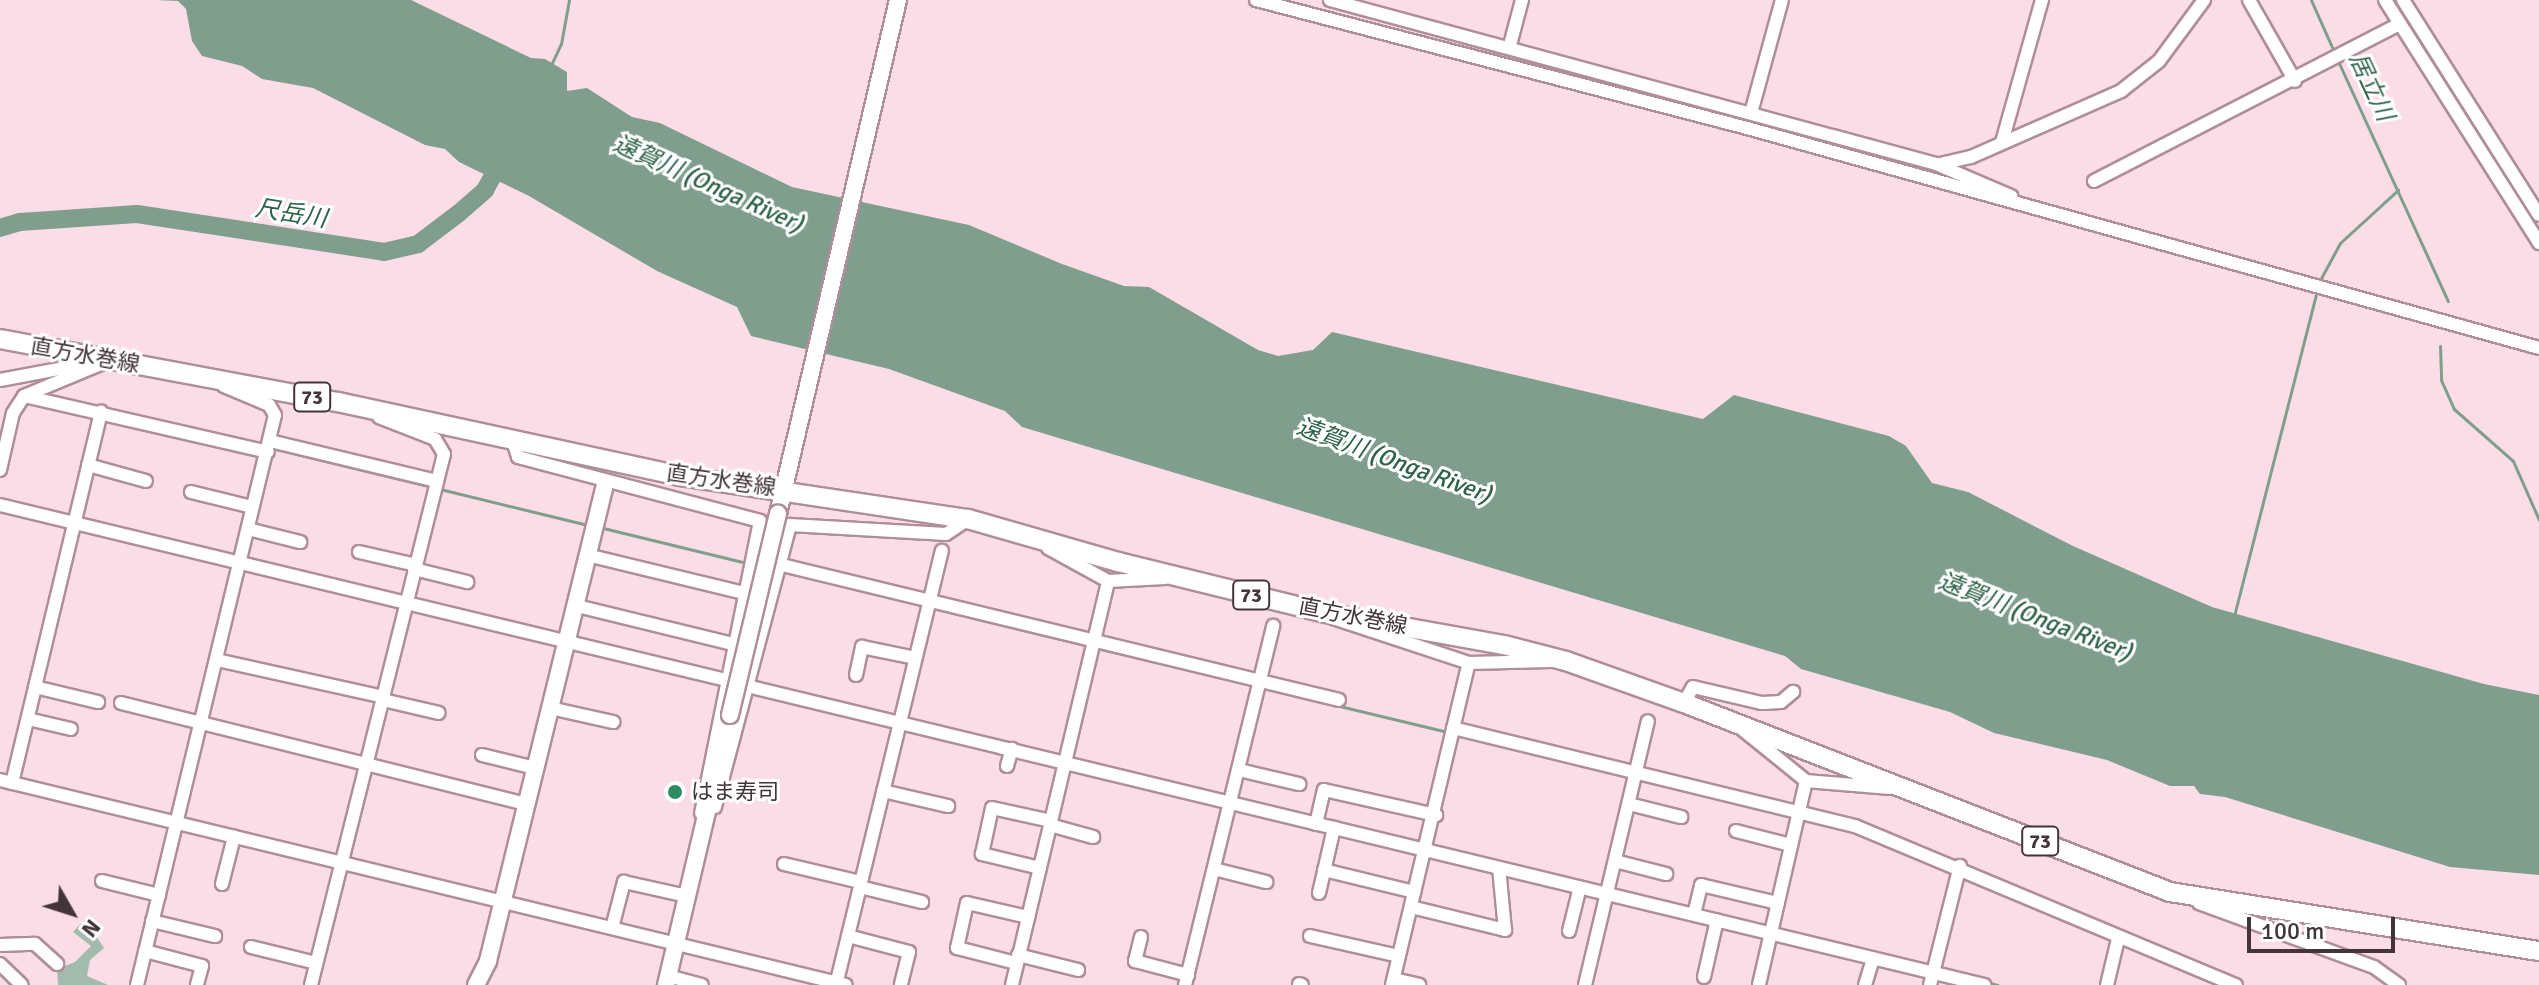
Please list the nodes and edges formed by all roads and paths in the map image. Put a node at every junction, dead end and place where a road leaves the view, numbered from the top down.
1 (898, 0) edge
2 (1256, 0) edge
3 (1330, 0) edge
4 (1393, 0) edge
5 (1522, 0) edge
6 (1782, 0) edge
7 (2042, 0) edge
8 (2204, 0) edge
9 (2249, 0) edge
10 (2385, 0) edge
11 (2396, 0) edge
12 (2403, 0) edge
13 (1389, 15) junction
14 (2398, 25) junction
15 (1510, 45) junction
16 (2295, 81) junction
17 (1751, 113) junction
18 (2002, 142) junction
19 (1936, 164) junction
20 (2094, 181) dead end
21 (2025, 204) junction
22 (2539, 215) edge
23 (2539, 243) edge
24 (0, 339) edge
25 (2539, 348) edge
26 (110, 360) junction
27 (206, 376) junction
28 (0, 380) edge
29 (24, 396) junction
30 (369, 408) junction
31 (101, 411) junction
32 (512, 438) junction
33 (269, 447) junction
34 (88, 465) junction
35 (0, 470) edge
36 (146, 481) dead end
37 (605, 483) junction
38 (786, 484) junction
39 (436, 485) junction
40 (191, 492) dead end
41 (0, 505) edge
42 (252, 507) junction
43 (968, 519) junction
44 (75, 520) junction
45 (248, 529) junction
46 (1028, 537) junction
47 (300, 542) dead end
48 (942, 551) dead end
49 (359, 552) dead end
50 (587, 555) junction
51 (241, 560) junction
52 (415, 567) junction
53 (781, 569) junction
54 (1176, 578) junction
55 (1108, 581) junction
56 (467, 582) dead end
57 (744, 593) junction
58 (408, 600) junction
59 (929, 605) junction
60 (577, 606) junction
61 (1326, 613) junction
62 (1273, 626) dead end
63 (570, 639) junction
64 (733, 644) junction
65 (1095, 645) junction
66 (915, 658) junction
67 (217, 660) junction
68 (1566, 661) junction
69 (1469, 663) junction
70 (856, 675) dead end
71 (726, 676) junction
72 (752, 683) junction
73 (1259, 685) junction
74 (35, 687) junction
75 (1793, 692) dead end
76 (383, 699) junction
77 (1339, 700) dead end
78 (98, 702) dead end
79 (121, 703) dead end
80 (1684, 703) junction
81 (550, 708) junction
82 (439, 713) dead end
83 (28, 719) junction
84 (900, 719) junction
85 (1648, 721) dead end
86 (200, 722) junction
87 (613, 722) dead end
88 (1734, 723) junction
89 (71, 729) dead end
90 (1452, 732) junction
91 (1012, 749) junction
92 (482, 755) dead end
93 (1066, 759) junction
94 (365, 763) junction
95 (1007, 766) dead end
96 (535, 768) junction
97 (1239, 770) junction
98 (1635, 776) junction
99 (1806, 781) junction
100 (6, 782) edge
101 (1299, 784) dead end
102 (1910, 790) junction
103 (883, 791) junction
104 (1232, 799) junction
105 (527, 804) junction
106 (1629, 804) junction
107 (948, 806) dead end
108 (1799, 811) junction
109 (1436, 815) junction
110 (1681, 817) dead end
111 (1317, 820) junction
112 (176, 823) junction
113 (1051, 823) junction
114 (1334, 828) junction
115 (1736, 831) dead end
116 (234, 837) junction
117 (1093, 837) dead end
118 (700, 838) junction
119 (1791, 845) junction
120 (1427, 847) junction
121 (1615, 861) junction
122 (341, 862) junction
123 (784, 864) dead end
124 (1040, 868) junction
125 (1499, 868) junction
126 (1214, 869) junction
127 (1324, 870) junction
128 (1959, 870) junction
129 (1666, 874) dead end
130 (102, 881) dead end
131 (1266, 882) dead end
132 (222, 884) dead end
133 (861, 884) junction
134 (1580, 887) junction
135 (1608, 891) junction
136 (1414, 892) junction
137 (2170, 892) junction
138 (1319, 893) dead end
139 (159, 895) junction
140 (687, 896) junction
141 (503, 902) junction
142 (922, 902) dead end
143 (1778, 903) junction
144 (1411, 907) junction
145 (1695, 912) junction
146 (1028, 917) junction
147 (1717, 920) junction
148 (152, 921) junction
149 (612, 928) junction
150 (1569, 931) dead end
151 (1772, 931) junction
152 (215, 936) dead end
153 (848, 936) junction
154 (1310, 936) dead end
155 (1141, 937) dead end
156 (2118, 939) junction
157 (676, 944) junction
158 (0, 945) edge
159 (251, 947) dead end
160 (145, 951) junction
161 (2539, 951) edge
162 (1399, 956) junction
163 (1873, 958) junction
164 (1017, 959) junction
165 (316, 963) junction
166 (0, 964) edge
167 (57, 964) dead end
168 (1078, 969) dead end
169 (1932, 974) edge
170 (1704, 977) dead end
171 (1186, 980) edge
172 (667, 981) edge
173 (1393, 982) edge
174 (840, 984) edge
175 (22, 985) edge
176 (139, 985) edge
177 (197, 985) edge
178 (311, 985) edge
179 (476, 985) edge
180 (702, 985) edge
181 (901, 985) edge
182 (1012, 985) edge
183 (1419, 985) edge
184 (1585, 985) edge
185 (1759, 985) edge
186 (1865, 985) edge
187 (1984, 985) edge
188 (2107, 985) edge
189 (2236, 985) edge
190 (2399, 985) edge

1 - 38 street
2 - 21 street
3 - 13 street
4 - 13 street
5 - 15 street
6 - 17 street
7 - 18 street
8 - 18 street
9 - 16 street
10 - 14 street
11 - 14 street
12 - 22 street
13 - 15 street
14 - 16 street
14 - 23 street
15 - 17 street
16 - 20 street
17 - 19 street
18 - 19 street
19 - 21 street
21 - 25 street
24 - 26 main road, 直方水巻線 / 73
26 - 27 main road, 直方水巻線 / 73
26 - 28 street
26 - 29 street
27 - 30 main road, 直方水巻線 / 73
27 - 33 street
29 - 31 street
29 - 35 street
30 - 32 main road, 直方水巻線 / 73
30 - 39 street
31 - 33 street
31 - 34 street
32 - 37 street
32 - 38 main road, 直方水巻線 / 73
33 - 39 street
33 - 42 street
34 - 36 street
34 - 44 street
37 - 50 street
37 - 57 street
38 - 43 main road, 直方水巻線 / 73
38 - 118 street, bridge
39 - 52 street
40 - 42 street
41 - 44 street
42 - 45 street
43 - 46 main road, 直方水巻線 / 73
43 - 53 street
44 - 51 street
44 - 74 street
45 - 47 street
45 - 51 street
46 - 54 main road, 直方水巻線 / 73
46 - 55 street
48 - 59 street
49 - 52 street
50 - 57 street
50 - 60 street
51 - 58 street
51 - 67 street
52 - 56 street
52 - 58 street
53 - 59 street
53 - 72 street
54 - 55 street
54 - 61 main road, 直方水巻線 / 73
55 - 65 street
57 - 64 street
58 - 63 street
58 - 76 street
59 - 65 street
59 - 66 street
60 - 63 street
60 - 64 street
61 - 68 main road, 直方水巻線 / 73
61 - 69 street
62 - 73 street
63 - 71 street
63 - 81 street
64 - 71 street
65 - 73 street
65 - 93 street
66 - 70 street
66 - 84 street
67 - 76 street
67 - 86 street
68 - 69 street
68 - 80 main road, 直方水巻線 / 73
69 - 90 street
71 - 118 street
72 - 84 street
72 - 118 street
73 - 77 street
73 - 97 street
74 - 78 street
74 - 83 street
75 - 80 street
76 - 82 street
76 - 94 street
79 - 86 street
80 - 88 main road, 直方水巻線 / 73
81 - 87 street
81 - 96 street
83 - 89 street
83 - 100 street
84 - 91 street
84 - 103 street
85 - 98 street
86 - 94 street
86 - 112 street
88 - 99 street
88 - 102 main road, 直方水巻線 / 73
90 - 98 street
90 - 109 street
91 - 93 street
91 - 95 street
92 - 96 street
93 - 104 street
93 - 113 street
94 - 105 street
94 - 122 street
96 - 105 street
97 - 101 street
97 - 104 street
98 - 106 street
98 - 108 street
99 - 102 street
99 - 108 street
100 - 112 street
102 - 137 main road, 直方水巻線 / 73
103 - 107 street
103 - 133 street
104 - 111 street
104 - 126 street
105 - 141 street
106 - 110 street
106 - 121 street
108 - 119 street
108 - 128 street
109 - 111 street
109 - 120 street
111 - 114 street
112 - 116 street
112 - 139 street
113 - 117 street
113 - 124 street
113 - 124 street
114 - 120 street
114 - 127 street
115 - 119 street
116 - 122 street
116 - 132 street
118 - 140 street
119 - 143 street
120 - 125 street
120 - 136 street
121 - 129 street
121 - 135 street
122 - 141 street
122 - 165 street
123 - 133 street
124 - 146 street
125 - 134 street
125 - 144 street
126 - 131 street
126 - 171 street
127 - 136 street
127 - 138 street
128 - 156 street
128 - 169 street
130 - 139 street
133 - 142 street
133 - 153 street
134 - 135 street
134 - 150 street
135 - 145 street
135 - 184 street
136 - 144 street
137 - 161 main road, 直方水巻線 / 73
137 - 190 street
139 - 148 street
140 - 149 street
140 - 157 street
141 - 149 street
141 - 179 street
143 - 145 street
143 - 151 street
144 - 162 street
145 - 147 street
146 - 164 street
146 - 164 street
147 - 151 street
147 - 170 street
148 - 152 street
148 - 160 street
149 - 157 street
151 - 163 street
151 - 185 street
153 - 174 street
153 - 181 street
154 - 162 street
155 - 171 street
156 - 188 street
156 - 189 street
157 - 172 street
157 - 174 street
158 - 167 street
159 - 165 street
160 - 176 street
160 - 177 street
162 - 173 street
163 - 169 street
163 - 186 street
164 - 168 street
164 - 182 street
165 - 178 street
166 - 175 street
169 - 187 street
172 - 180 street
173 - 183 street

